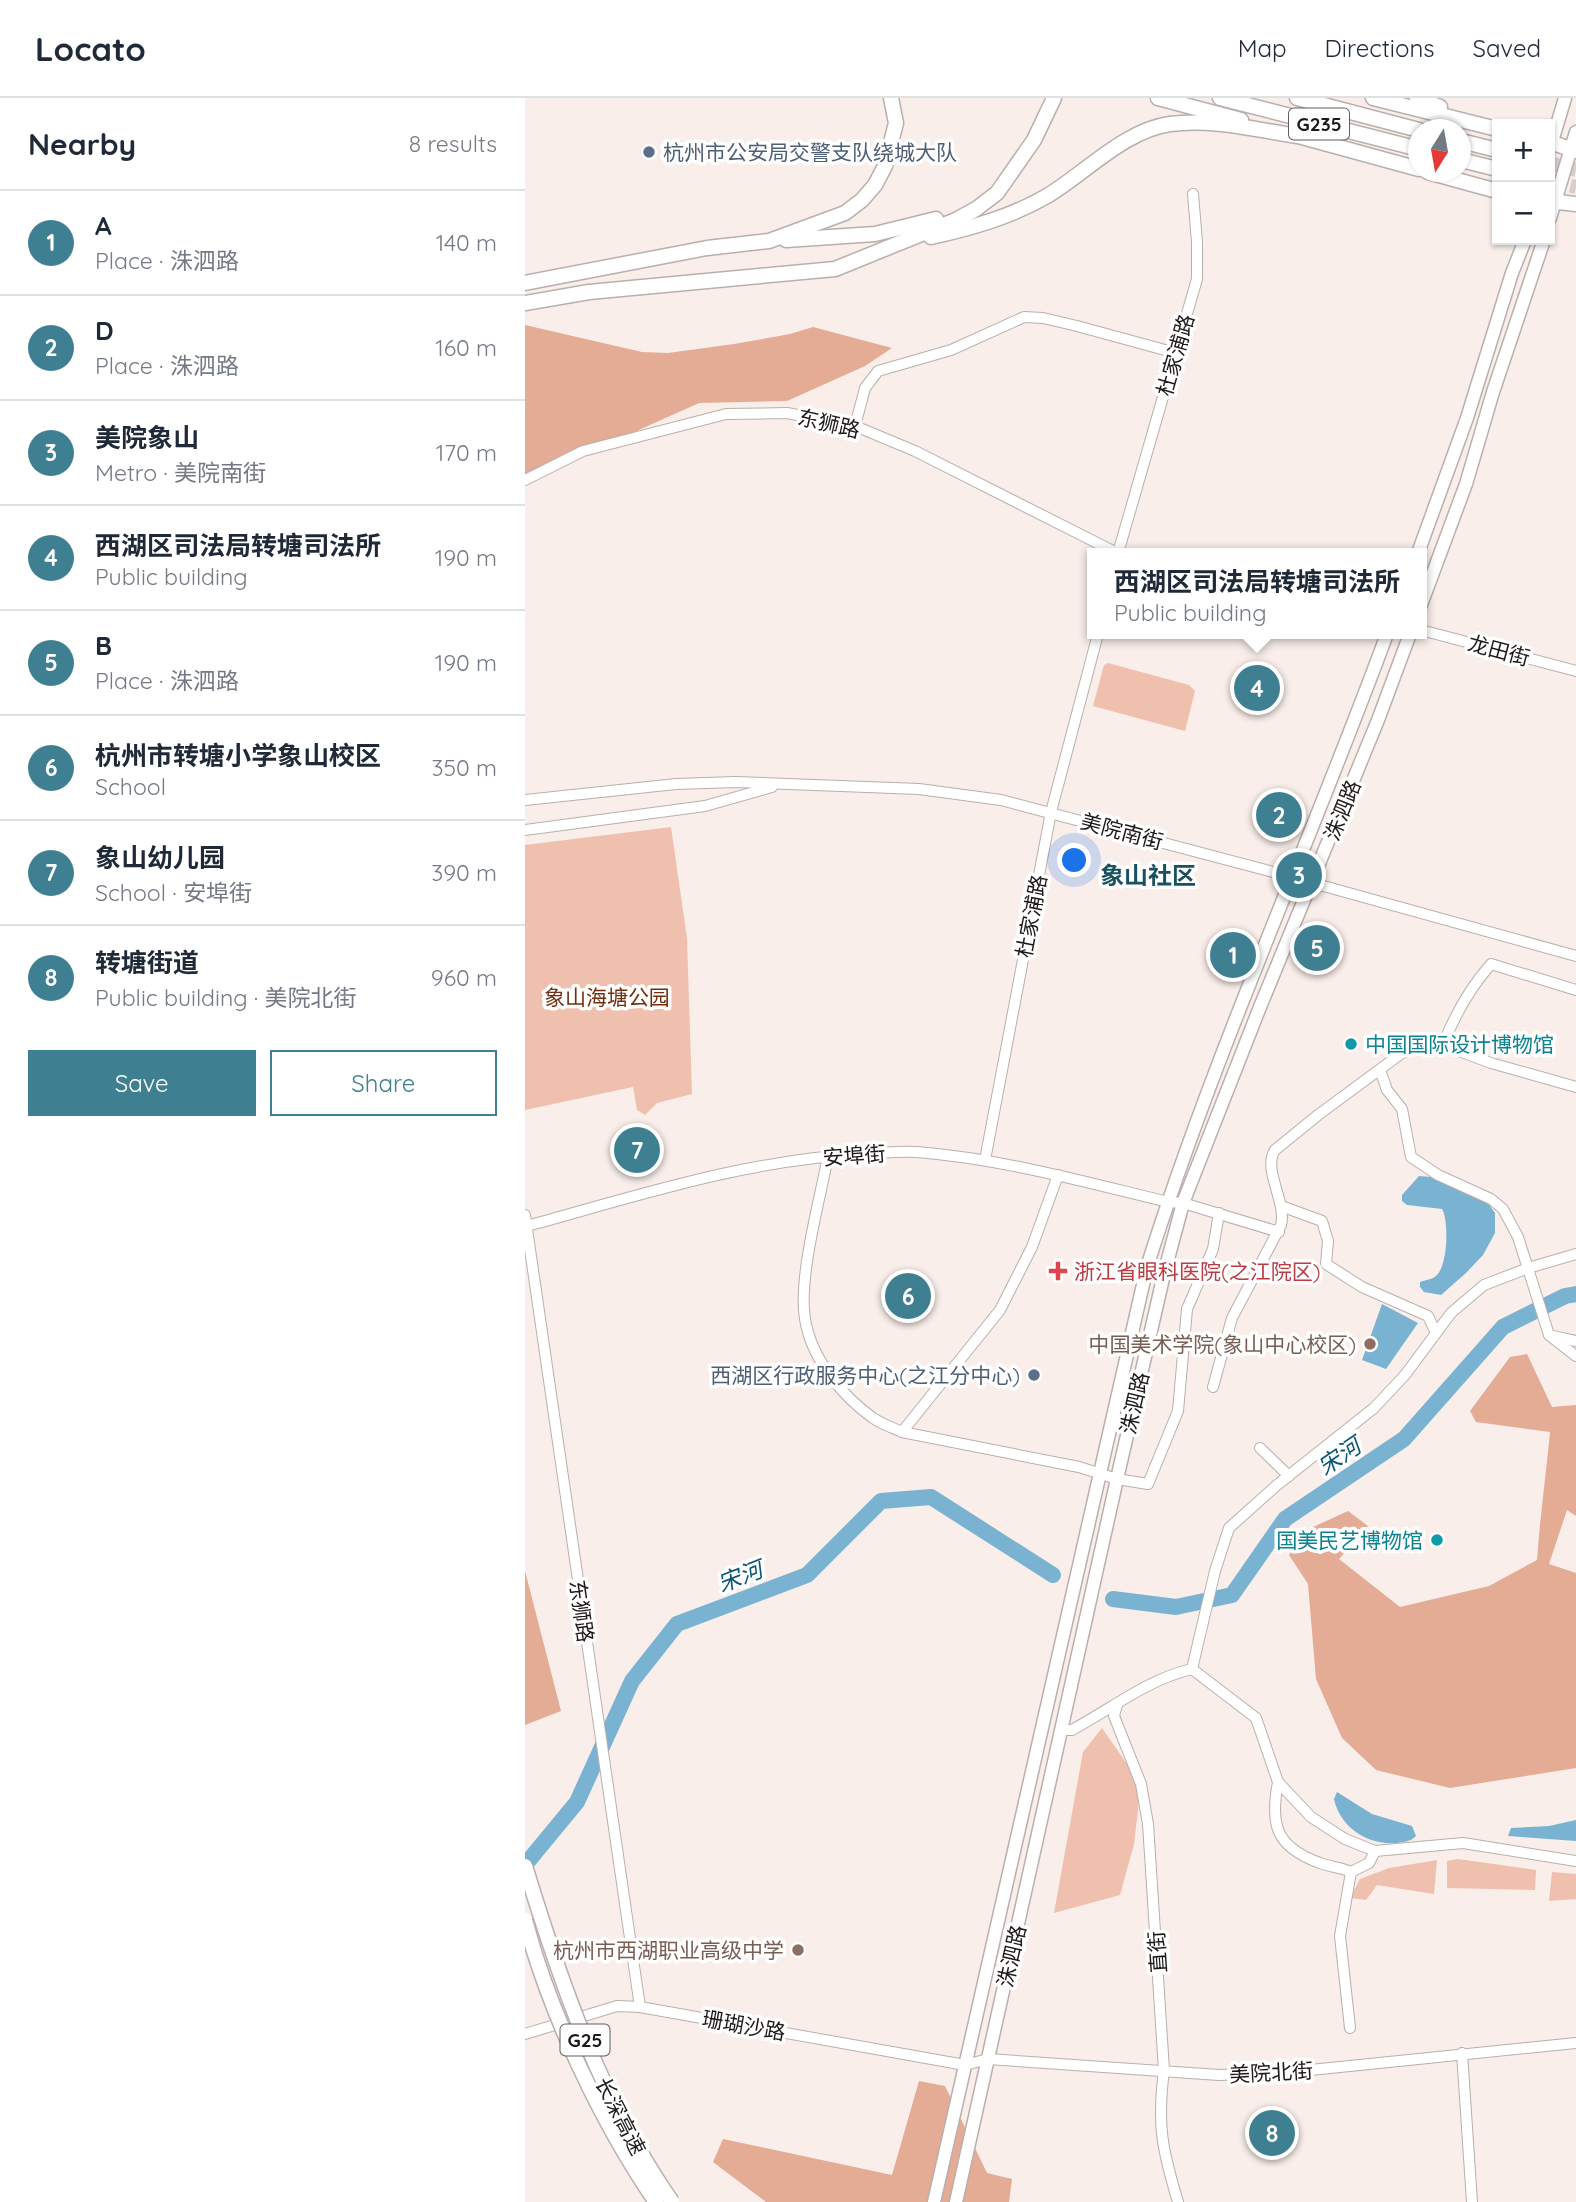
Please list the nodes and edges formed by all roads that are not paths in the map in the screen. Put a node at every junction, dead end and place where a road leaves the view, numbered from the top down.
1 (891, 98) edge
2 (1045, 98) edge
3 (1054, 98) edge
4 (1157, 98) edge
5 (1220, 98) edge
6 (1297, 98) edge
7 (1373, 98) edge
8 (1417, 98) edge
9 (1565, 98) edge
10 (1408, 127) edge
11 (1492, 128) edge
12 (1492, 128) edge
13 (1555, 129) edge
14 (1576, 132) edge
15 (1298, 136) junction
16 (1471, 144) edge
17 (1555, 145) edge
18 (1408, 146) edge
19 (1492, 149) edge
20 (1573, 150) edge
21 (1471, 162) edge
22 (1408, 166) edge
23 (1492, 168) edge
24 (1464, 182) edge
25 (994, 190) junction
26 (1492, 190) edge
27 (1193, 194) dead end
28 (1555, 194) edge
29 (1555, 201) edge
30 (1576, 204) edge
31 (769, 241) junction
32 (896, 244) junction
33 (1523, 245) edge
34 (1542, 245) edge
35 (525, 280) edge
36 (589, 292) junction
37 (525, 293) edge
38 (525, 303) edge
39 (1176, 353) junction
40 (855, 426) junction
41 (525, 480) edge
42 (1108, 548) edge
43 (1119, 548) edge
44 (1420, 548) edge
45 (1427, 591) edge
46 (1427, 631) edge
47 (1097, 639) edge
48 (1385, 639) edge
49 (1409, 639) edge
50 (1576, 671) edge
51 (782, 784) junction
52 (525, 800) edge
53 (1052, 812) junction
54 (525, 830) edge
55 (1292, 877) junction
56 (1312, 883) junction
57 (1576, 956) edge
58 (1576, 990) edge
59 (1443, 1045) junction
60 (1380, 1070) junction
61 (1576, 1087) edge
62 (828, 1156) junction
63 (985, 1160) junction
64 (1058, 1175) junction
65 (1168, 1202) junction
66 (1183, 1203) junction
67 (1282, 1206) junction
68 (1219, 1213) junction
69 (525, 1214) edge
70 (527, 1226) edge
71 (1279, 1232) junction
72 (1576, 1254) edge
73 (1528, 1268) junction
74 (1436, 1333) junction
75 (1549, 1335) junction
76 (1576, 1341) edge
77 (1576, 1356) edge
78 (1213, 1387) dead end
79 (902, 1432) junction
80 (1260, 1448) dead end
81 (1099, 1475) junction
82 (1289, 1476) junction
83 (1117, 1479) junction
84 (1192, 1669) junction
85 (1117, 1705) junction
86 (1062, 1730) junction
87 (1278, 1782) junction
88 (1375, 1851) junction
89 (1576, 1861) edge
90 (525, 1866) edge
91 (1351, 1872) junction
92 (525, 1920) edge
93 (640, 2007) junction
94 (1350, 2028) dead end
95 (525, 2034) edge
96 (1576, 2043) edge
97 (1462, 2053) junction
98 (988, 2059) junction
99 (965, 2064) junction
100 (1164, 2070) junction
101 (656, 2202) edge
102 (672, 2202) edge
103 (933, 2202) edge
104 (956, 2202) edge
105 (1178, 2202) edge
106 (1472, 2202) edge

1 - 31 highway
2 - 25 highway
3 - 25 highway
4 - 15 highway, G235
5 - 18 highway, G235
6 - 10 highway, G235
7 - 11 highway, G235
8 - 12 highway
9 - 13 main road
14 - 20 main road
15 - 22 highway, G235
15 - 32 highway
16 - 19 highway
17 - 20 highway
20 - 28 main road
21 - 23 highway
24 - 26 highway
25 - 31 highway
25 - 32 highway
27 - 39 street, 杜家浦路
29 - 30 highway
31 - 35 highway
32 - 36 highway
33 - 44 main road
34 - 45 main road
36 - 37 highway
36 - 38 highway
39 - 40 street
39 - 43 street, 杜家浦路
40 - 41 street, 东狮路
40 - 42 street, 东狮路
46 - 50 street, 龙田街
47 - 53 street, 杜家浦路
48 - 55 main road, 洙泗路
49 - 56 main road, 洙泗路
51 - 52 street, 美院南街
51 - 53 street, 美院南街
51 - 54 street, 美院南街
53 - 55 street, 美院南街
53 - 63 street, 杜家浦路
55 - 56 street, 美院南街
55 - 65 main road, 洙泗路
56 - 57 street, 美院南街
56 - 66 main road, 洙泗路
58 - 59 street
59 - 60 street
59 - 61 street
60 - 67 street
60 - 73 street
62 - 63 street, 安埠街
62 - 70 street, 安埠街
62 - 79 street
63 - 64 street, 安埠街
64 - 65 street, 安埠街
64 - 79 street
65 - 66 street, 安埠街
65 - 81 main road, 洙泗路
66 - 68 street, 安埠街
66 - 83 main road, 洙泗路
67 - 71 street
67 - 74 street
68 - 71 street, 安埠街
68 - 83 street
69 - 70 street, 东狮路
70 - 93 street, 东狮路
71 - 78 street
72 - 73 street
73 - 74 street
73 - 75 street
74 - 82 street
75 - 76 street
75 - 77 street
79 - 81 street
80 - 82 street
81 - 83 street
81 - 99 main road, 洙泗路
82 - 84 street
83 - 86 main road, 洙泗路
84 - 85 street
84 - 87 street
85 - 86 street
85 - 100 street, 直街
86 - 98 main road, 洙泗路
87 - 88 street
87 - 91 street
88 - 89 street
88 - 91 street
90 - 102 highway, 长深高速 / G25, bridge
91 - 94 street
92 - 101 highway, 长深高速 / G25, bridge
93 - 95 street, 珊瑚沙路
93 - 99 street, 珊瑚沙路
96 - 97 street, 美院北街
97 - 100 street, 美院北街
97 - 106 street
98 - 99 street, 美院北街
98 - 100 street, 美院北街
98 - 104 main road, 洙泗路
99 - 103 main road, 洙泗路
100 - 105 street, 直街

